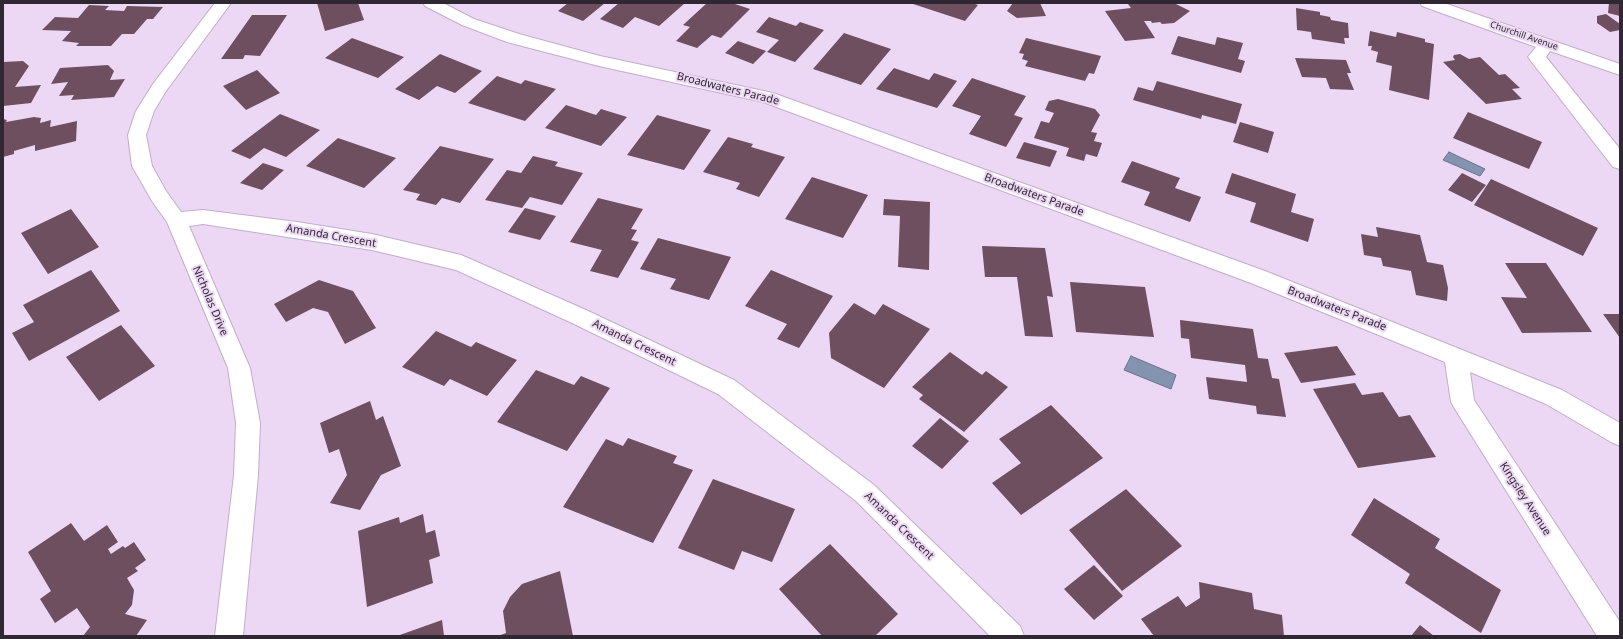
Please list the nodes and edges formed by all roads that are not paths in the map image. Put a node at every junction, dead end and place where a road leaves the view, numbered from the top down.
1 (223, 3) edge
2 (431, 3) edge
3 (1428, 3) edge
4 (1547, 44) junction
5 (1620, 70) edge
6 (1620, 162) edge
7 (176, 220) junction
8 (1456, 356) junction
9 (1620, 435) edge
10 (229, 636) edge
11 (1010, 636) edge
12 (1613, 636) edge

1 - 7 street, Nicholas Drive
2 - 8 street, Broadwaters Parade
3 - 4 street, Churchill Avenue
4 - 5 street, Churchill Avenue
4 - 6 street
7 - 10 street, Nicholas Drive
7 - 11 street, Amanda Crescent
8 - 9 street, Broadwaters Parade
8 - 12 street, Kingsley Avenue

